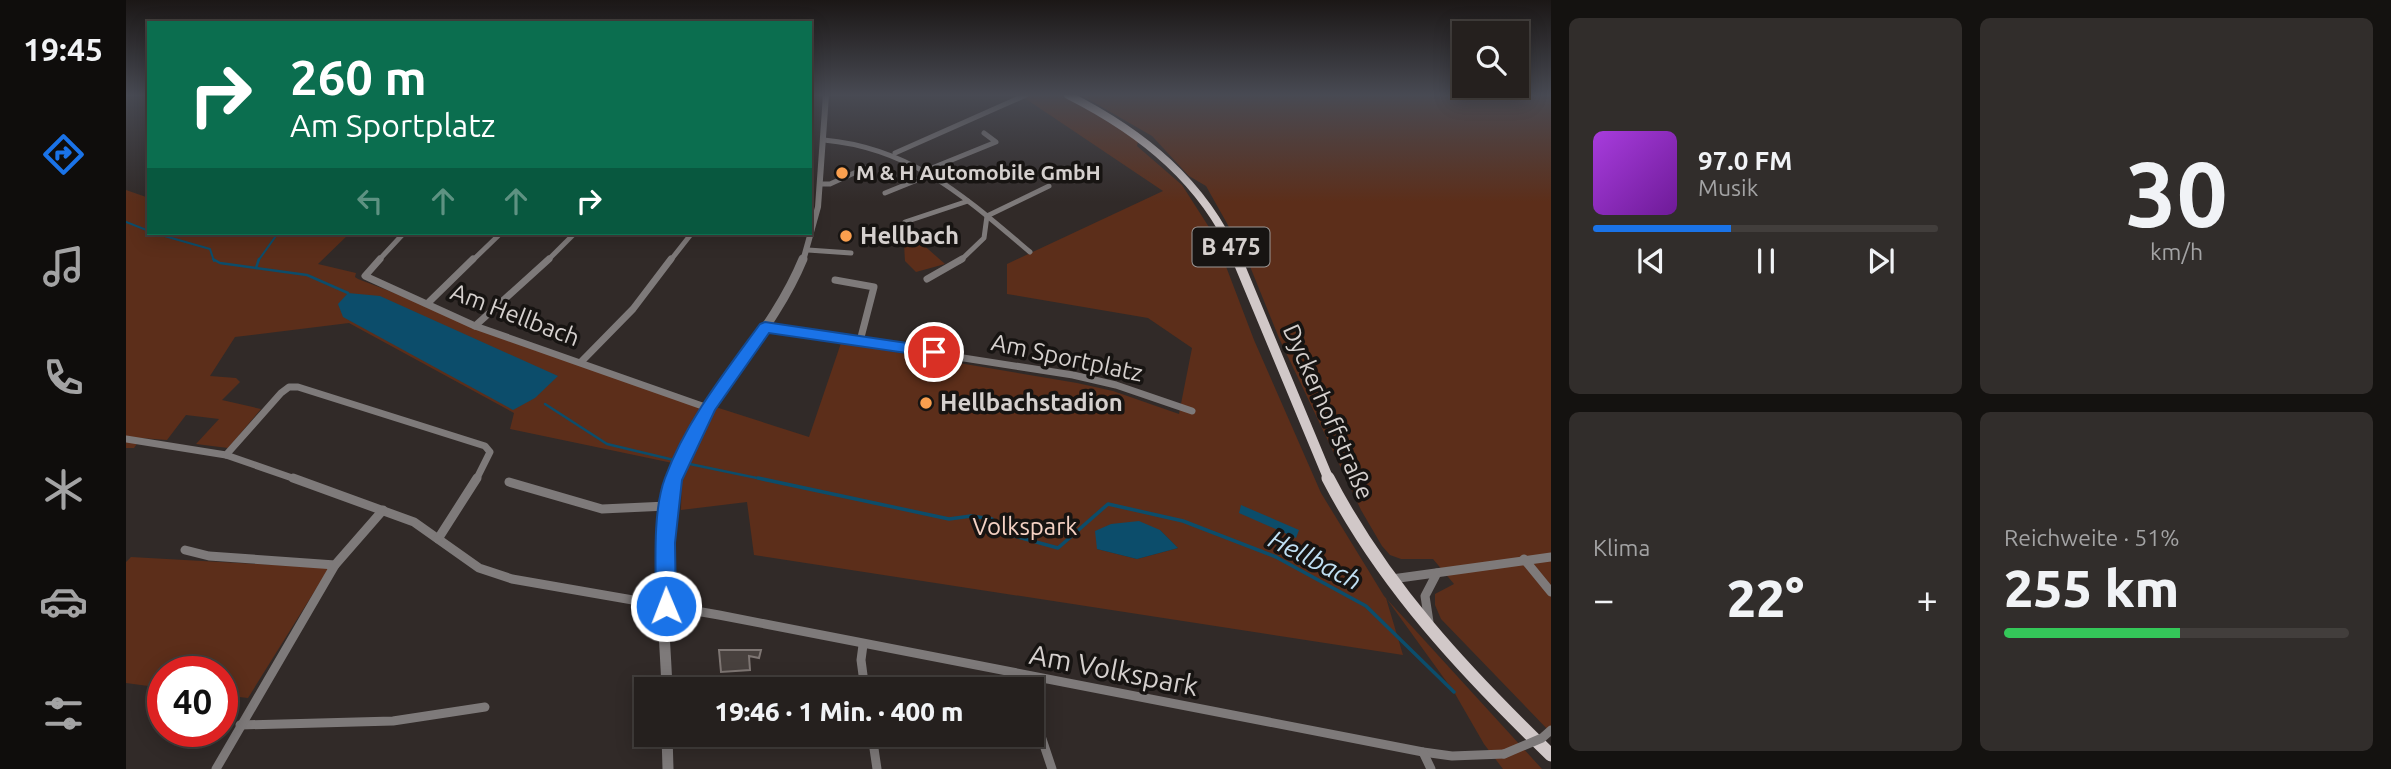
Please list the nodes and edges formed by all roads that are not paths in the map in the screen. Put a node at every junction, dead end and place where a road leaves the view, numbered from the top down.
1 (824, 131) edge
2 (944, 131) edge
3 (1130, 131) edge
4 (984, 133) dead end
5 (824, 140) junction
6 (895, 153) junction
7 (865, 168) dead end
8 (930, 172) junction
9 (821, 184) junction
10 (1049, 186) dead end
11 (885, 193) dead end
12 (968, 201) junction
13 (814, 211) edge
14 (986, 216) junction
15 (905, 222) dead end
16 (402, 235) edge
17 (499, 235) edge
18 (573, 235) edge
19 (690, 235) edge
20 (810, 235) edge
21 (808, 250) junction
22 (1030, 252) dead end
23 (851, 253) dead end
24 (927, 279) dead end
25 (835, 280) dead end
26 (429, 302) junction
27 (475, 326) junction
28 (765, 327) junction
29 (860, 341) junction
30 (582, 361) junction
31 (708, 408) junction
32 (1192, 411) dead end
33 (126, 439) edge
34 (226, 455) junction
35 (509, 482) dead end
36 (667, 506) junction
37 (383, 510) junction
38 (438, 539) junction
39 (185, 550) dead end
40 (1551, 557) edge
41 (1524, 559) junction
42 (335, 565) junction
43 (1437, 572) junction
44 (1391, 579) junction
45 (1551, 592) edge
46 (666, 606) junction
47 (1430, 628) junction
48 (863, 645) junction
49 (1026, 676) joint
50 (667, 677) edge
51 (863, 677) edge
52 (485, 707) dead end
53 (240, 725) junction
54 (1551, 730) edge
55 (1044, 745) edge
56 (667, 747) edge
57 (874, 747) edge
58 (1423, 752) junction
59 (1551, 755) edge
60 (216, 769) edge
61 (668, 769) edge
62 (877, 769) edge
63 (1052, 769) edge
64 (1432, 769) edge

1 - 5 street
2 - 6 street
3 - 44 main road, Dyckerhoffstraße / B 475
4 - 8 street
5 - 6 street
5 - 9 street
6 - 8 street
7 - 9 street
8 - 11 street
8 - 12 street
9 - 13 street
10 - 14 street
12 - 14 street
12 - 15 street
14 - 22 street
14 - 24 street
16 - 26 street, Am Hellbach
17 - 26 street
18 - 27 street
19 - 30 street
20 - 21 street
21 - 23 street
21 - 28 street
25 - 29 street
26 - 27 street, Am Hellbach
27 - 30 street, Am Hellbach
28 - 29 street, Am Sportplatz
28 - 31 street
29 - 32 street, Am Sportplatz
30 - 31 street, Am Hellbach
31 - 36 street
33 - 34 street, Am Volkspark
34 - 37 street, Am Volkspark
34 - 38 street
35 - 36 street
36 - 46 street
37 - 38 street, Am Volkspark
37 - 42 street
38 - 46 street, Am Volkspark
39 - 42 street
40 - 41 street
41 - 43 street
41 - 45 street
42 - 53 street
43 - 44 street
43 - 47 street
44 - 47 main road, Dyckerhoffstraße / B 475
46 - 48 street, Am Volkspark
46 - 50 street
47 - 59 main road, Dyckerhoffstraße / B 475
48 - 49 street, Am Volkspark
48 - 51 street
49 - 58 street, Am Volkspark
52 - 53 street
53 - 60 street
54 - 58 street, Am Volkspark, bridge
55 - 63 street
56 - 61 street
57 - 62 street
58 - 64 street

